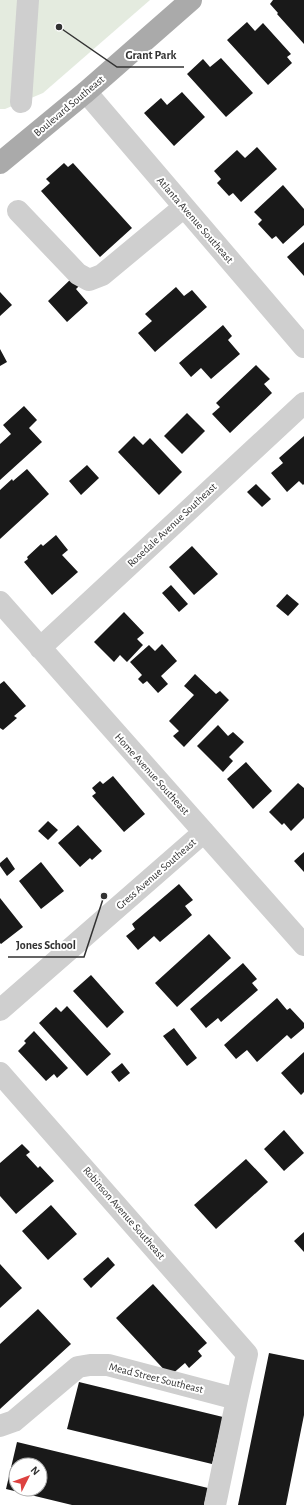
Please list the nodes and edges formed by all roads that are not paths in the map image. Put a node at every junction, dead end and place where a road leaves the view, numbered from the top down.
1 (28, 0) edge
2 (191, 0) edge
3 (86, 92) junction
4 (21, 102) dead end
5 (3, 156) edge
6 (184, 207) junction
7 (18, 211) dead end
8 (304, 346) edge
9 (304, 403) edge
10 (0, 602) edge
11 (40, 648) junction
12 (204, 832) junction
13 (303, 941) edge
14 (0, 1010) edge
15 (0, 1073) edge
16 (237, 1399) junction
17 (0, 1426) edge
18 (215, 1505) edge

1 - 4 street
2 - 3 main road, Boulevard Southeast
3 - 5 main road, Boulevard Southeast
3 - 6 street, Atlanta Avenue Southeast
6 - 7 street
6 - 8 street, Atlanta Avenue Southeast
9 - 11 street, Rosedale Avenue Southeast
10 - 11 street, Home Avenue Southeast
11 - 12 street, Home Avenue Southeast
12 - 13 street, Home Avenue Southeast
12 - 14 street, Gress Avenue Southeast
15 - 16 street, Robinson Avenue Southeast
16 - 17 street, Mead Street Southeast
16 - 18 street

